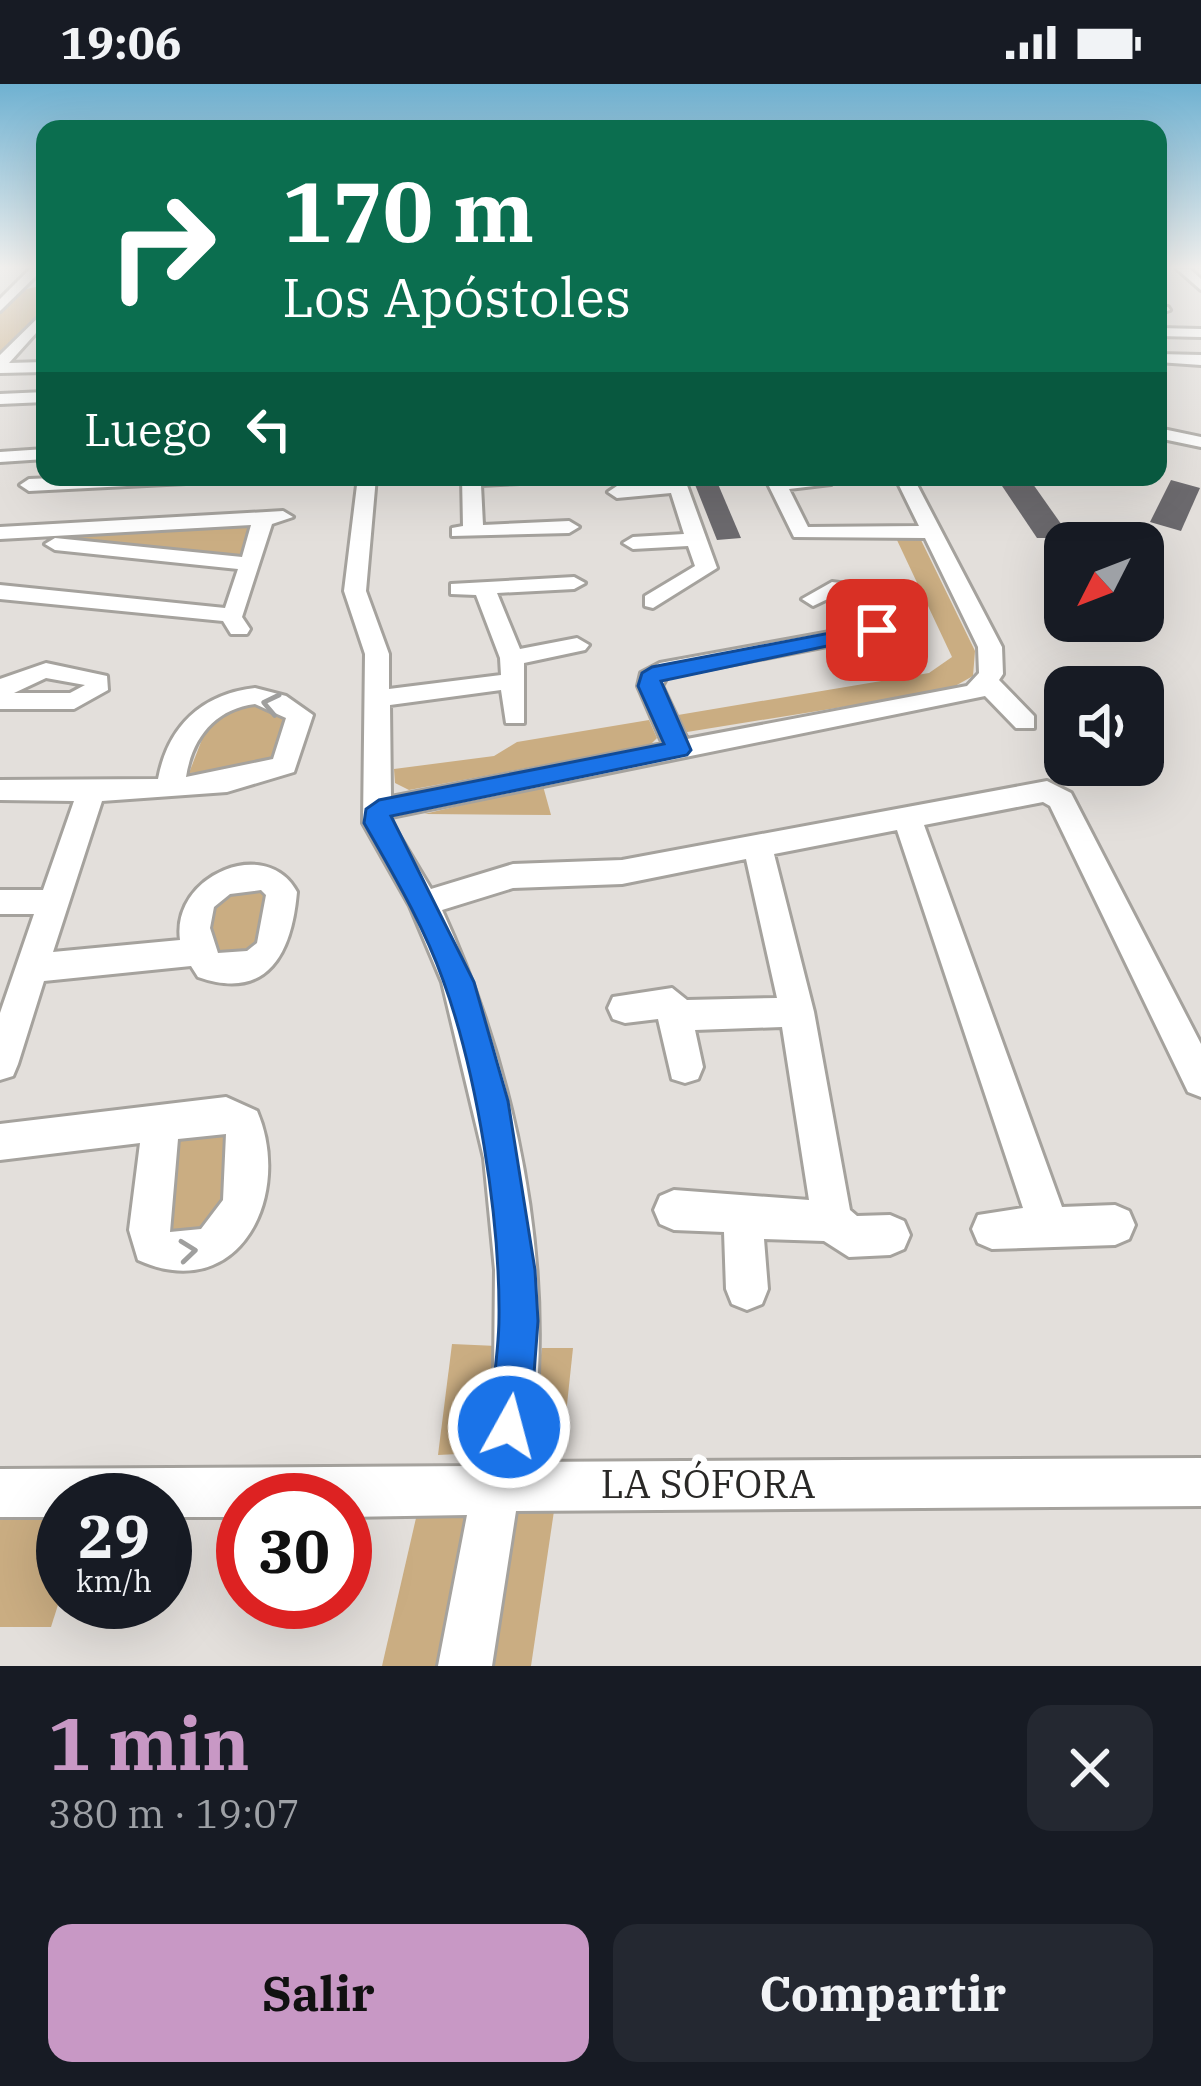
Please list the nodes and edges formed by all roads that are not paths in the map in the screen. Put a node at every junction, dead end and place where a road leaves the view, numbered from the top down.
1 (20, 343) edge
2 (1167, 358) edge
3 (1201, 359) edge
4 (0, 366) edge
5 (36, 367) edge
6 (36, 398) edge
7 (0, 399) edge
8 (1167, 435) edge
9 (1201, 442) edge
10 (36, 455) edge
11 (0, 457) edge
12 (36, 469) edge
13 (0, 471) edge
14 (29, 484) dead end
15 (36, 484) edge
16 (152, 486) edge
17 (366, 486) edge
18 (470, 486) edge
19 (653, 486) edge
20 (678, 486) edge
21 (778, 486) edge
22 (908, 486) edge
23 (617, 492) dead end
24 (132, 525) junction
25 (569, 526) dead end
26 (931, 532) junction
27 (0, 536) edge
28 (698, 539) junction
29 (633, 543) dead end
30 (246, 564) junction
31 (574, 583) dead end
32 (484, 587) junction
33 (458, 589) dead end
34 (0, 592) edge
35 (812, 599) dead end
36 (653, 601) dead end
37 (754, 638) dead end
38 (577, 645) dead end
39 (734, 658) junction
40 (512, 670) junction
41 (986, 682) junction
42 (381, 698) junction
43 (515, 717) dead end
44 (1025, 722) dead end
45 (679, 750) junction
46 (171, 785) junction
47 (0, 790) edge
48 (91, 791) junction
49 (379, 809) junction
50 (908, 817) junction
51 (758, 848) junction
52 (0, 902) edge
53 (51, 902) junction
54 (424, 902) junction
55 (196, 952) dead end
56 (32, 968) junction
57 (625, 1008) dead end
58 (797, 1012) junction
59 (674, 1015) junction
60 (0, 1064) edge
61 (685, 1067) dead end
62 (1201, 1080) edge
63 (161, 1126) dead end
64 (0, 1142) edge
65 (674, 1210) dead end
66 (743, 1218) junction
67 (832, 1221) junction
68 (1115, 1225) dead end
69 (1048, 1227) junction
70 (992, 1229) dead end
71 (890, 1235) dead end
72 (747, 1289) dead end
73 (1201, 1482) edge
74 (499, 1488) junction
75 (0, 1493) edge
76 (465, 1666) edge

1 - 4 street
2 - 3 street
4 - 5 street
6 - 7 street
8 - 9 street
10 - 11 street
12 - 13 street
14 - 15 street
16 - 24 street
17 - 42 street
18 - 25 street
19 - 23 street
20 - 28 street
21 - 26 street
22 - 26 street
24 - 27 street
24 - 30 street
26 - 41 street
27 - 30 street
28 - 29 street
28 - 36 street
30 - 34 street
31 - 32 street
32 - 33 street
32 - 40 street
35 - 39 street
37 - 39 street
38 - 40 street
39 - 45 street
40 - 42 street
40 - 43 street
41 - 44 street
41 - 45 street
42 - 49 street
45 - 49 street
46 -> 46 street
46 - 48 street
47 - 48 street
48 - 53 street
49 - 54 street
50 - 51 street
50 - 62 street
50 - 69 street
51 - 54 street
51 - 58 street
52 - 53 street
53 - 56 street
54 - 74 street
55 - 56 street
56 - 60 street
57 - 59 street
58 - 59 street
58 - 67 street
59 - 61 street
63 - 64 street
65 - 66 street
66 - 67 street
66 - 72 street
67 - 71 street
68 - 69 street
69 - 70 street
73 - 74 street, LA SÓFORA
74 - 75 street, LA SÓFORA
74 - 76 street

